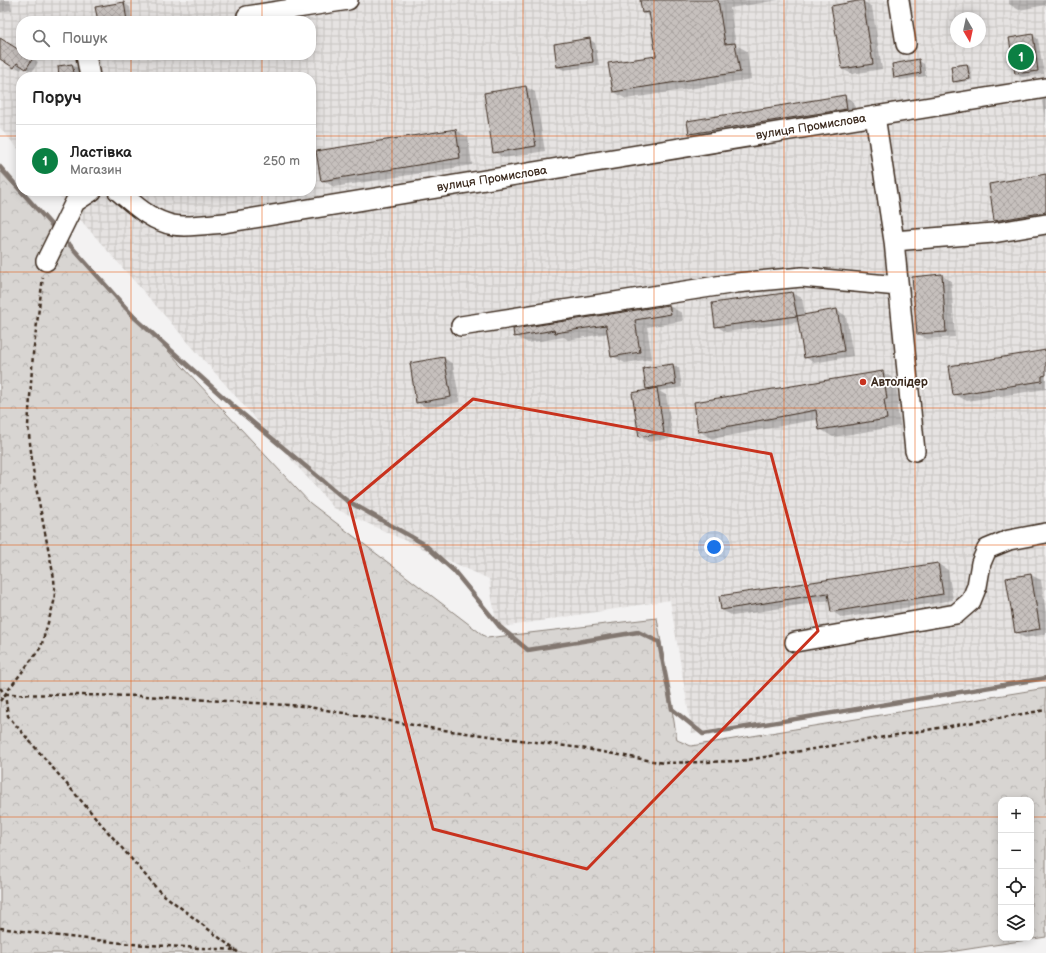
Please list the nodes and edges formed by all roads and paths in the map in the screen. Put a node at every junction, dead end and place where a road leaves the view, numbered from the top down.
1 (348, 0) edge
2 (899, 0) edge
3 (246, 16) dead end
4 (906, 44) dead end
5 (87, 60) edge
6 (89, 72) edge
7 (1046, 88) edge
8 (875, 116) junction
9 (84, 196) edge
10 (124, 196) edge
11 (1046, 224) edge
12 (894, 241) junction
13 (46, 261) joint
14 (898, 286) junction
15 (461, 326) dead end
16 (915, 451) dead end
17 (1046, 534) edge
18 (795, 642) dead end
19 (0, 688) edge
20 (5, 694) junction
21 (0, 701) edge
22 (1046, 710) edge
23 (0, 928) edge
24 (235, 950) junction
25 (238, 953) edge

1 - 3 street
2 - 4 street
5 - 6 street
7 - 8 street, вулиця Промислова
8 - 10 street, вулиця Промислова
8 - 12 street, вулиця Промислова
9 - 13 street
11 - 12 street
12 - 14 street, вулиця Промислова
13 - 20 path
14 - 15 street
14 - 16 street, вулиця Промислова
17 - 18 street
19 - 20 path
20 - 21 path
20 - 22 path
20 - 24 path
23 - 24 path
24 - 25 path

